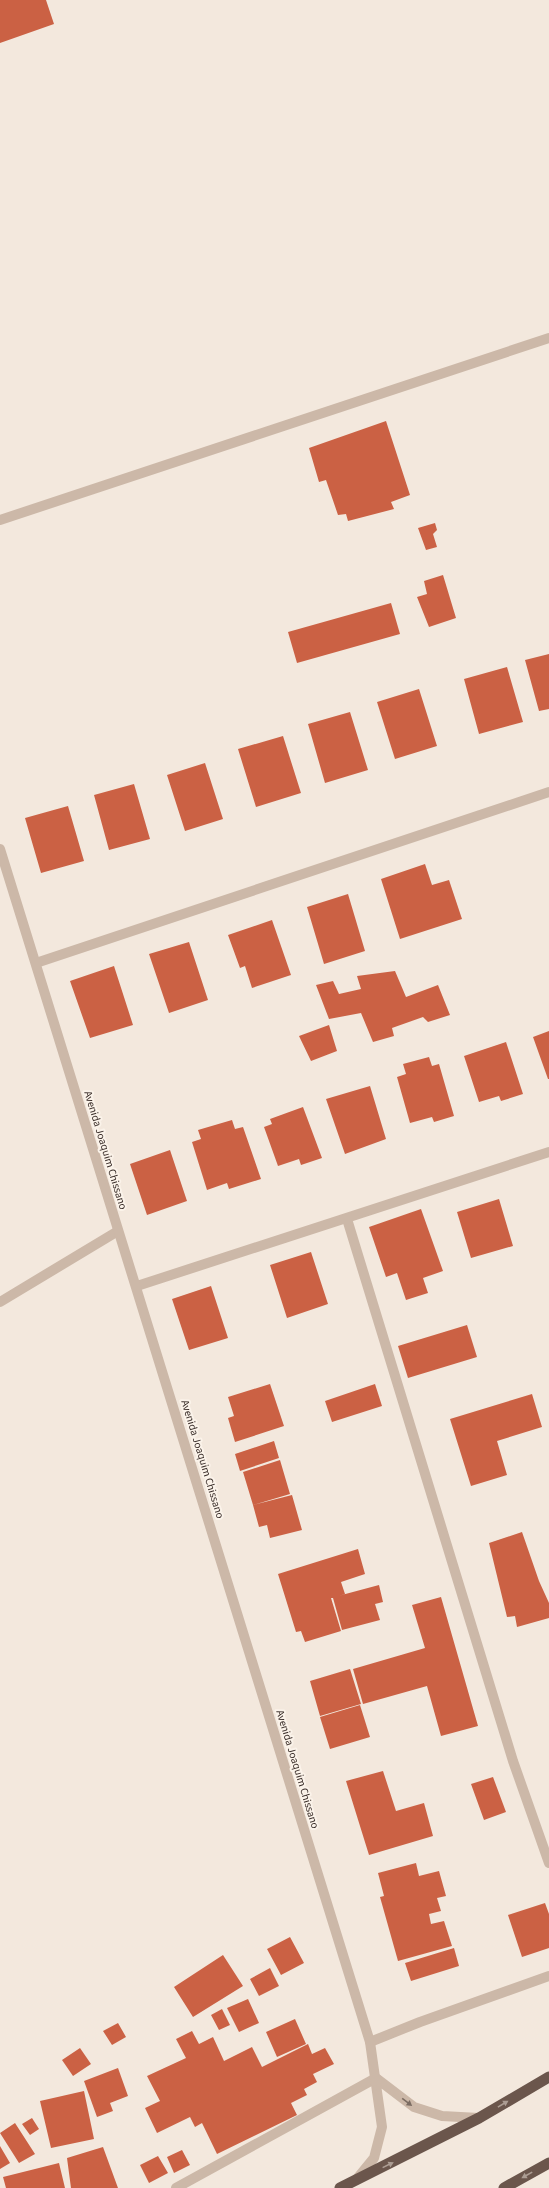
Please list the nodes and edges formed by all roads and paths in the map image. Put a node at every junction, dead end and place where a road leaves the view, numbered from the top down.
1 (549, 338) edge
2 (0, 520) edge
3 (549, 792) edge
4 (0, 849) edge
5 (36, 963) junction
6 (549, 1152) edge
7 (347, 1219) junction
8 (118, 1231) junction
9 (137, 1286) junction
10 (0, 1302) edge
11 (549, 1863) edge
12 (549, 1976) edge
13 (370, 2042) junction
14 (549, 2077) edge
15 (376, 2078) junction
16 (479, 2118) junction
17 (549, 2163) edge
18 (355, 2181) junction
19 (509, 2186) edge
20 (176, 2188) edge
21 (340, 2188) edge

1 - 2 street
3 - 5 street
4 - 5 street, Avenida Joaquim Chissano
5 - 8 street, Avenida Joaquim Chissano
6 - 7 street
7 - 9 street
7 - 11 street
8 - 9 street, Avenida Joaquim Chissano
8 - 10 street
9 - 13 street, Avenida Joaquim Chissano
12 - 13 street
13 - 15 street, Avenida Joaquim Chissano
16 -> 14 highway
15 -> 16 street
15 - 18 street, Avenida Joaquim Chissano
15 - 20 street
18 -> 16 highway
17 -> 19 highway
18 - 21 highway

